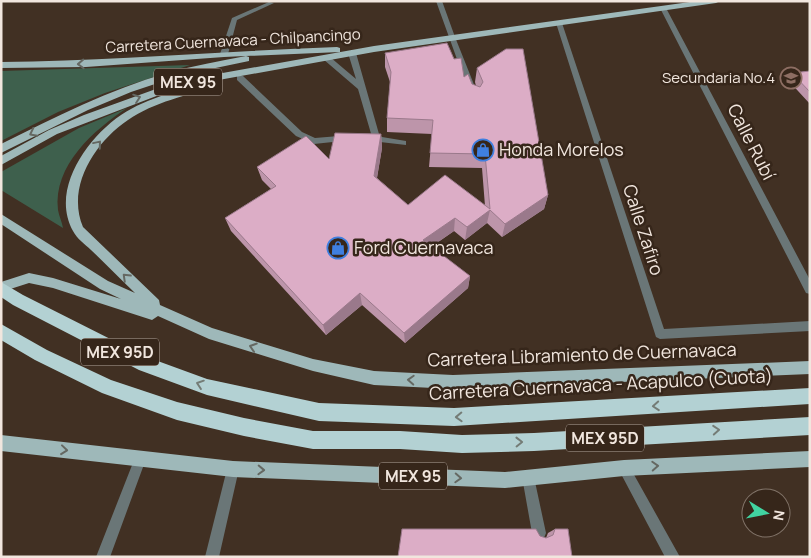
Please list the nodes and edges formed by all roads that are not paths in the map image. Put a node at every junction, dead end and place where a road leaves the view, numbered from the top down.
1 (439, 1) edge
2 (716, 1) edge
3 (270, 3) dead end
4 (663, 8) junction
5 (559, 22) junction
6 (452, 37) junction
7 (374, 49) junction
8 (278, 53) junction
9 (224, 54) junction
10 (352, 54) junction
11 (327, 59) junction
12 (307, 62) junction
13 (1, 64) edge
14 (240, 78) junction
15 (363, 89) junction
16 (475, 97) edge
17 (339, 139) edge
18 (403, 143) dead end
19 (2, 149) edge
20 (1, 161) edge
21 (1, 218) edge
22 (1, 287) edge
23 (810, 290) edge
24 (161, 311) junction
25 (810, 326) edge
26 (1, 331) edge
27 (210, 333) junction
28 (810, 367) edge
29 (810, 396) edge
30 (810, 426) edge
31 (1, 435) edge
32 (9, 444) edge
33 (140, 459) junction
34 (810, 459) edge
35 (624, 468) junction
36 (233, 469) junction
37 (528, 478) junction
38 (539, 533) edge
39 (103, 557) edge
40 (212, 557) edge
41 (673, 557) edge

1 - 6 street
2 - 4 main road, MEX 95
3 - 9 street
4 - 5 main road, MEX 95
4 - 23 street, Calle Rubí
5 - 6 main road, MEX 95
5 - 25 street, Calle Zafiro
6 - 7 main road, MEX 95
6 - 16 street
7 - 8 main road, Carretera Cuernavaca - Chilpancingo / MEX 95
7 - 10 main road, Carretera Cuernavaca - Chilpancingo / MEX 95
8 - 9 main road, Carretera Cuernavaca - Chilpancingo / MEX 95
8 -> 19 main road
9 -> 13 main road, Carretera Cuernavaca - Chilpancingo / MEX 95
10 - 11 main road, Carretera Cuernavaca - Chilpancingo / MEX 95
10 - 15 street
11 - 12 main road, Carretera Cuernavaca - Chilpancingo / MEX 95
11 - 15 street
12 - 14 main road
20 -> 12 main road, Carretera Cuernavaca - Chilpancingo / MEX 95
14 - 17 street
24 -> 14 main road
15 - 18 street
21 - 24 main road, Carretera Libramiento de Cuernavaca
22 - 27 main road
29 -> 22 highway, Carretera Cuernavaca - Acapulco (Cuota) / MEX 95D
24 - 27 main road, Carretera Libramiento de Cuernavaca
26 -> 30 highway, MEX 95D
28 -> 27 main road, Carretera Libramiento de Cuernavaca
31 - 32 main road
32 -> 33 main road, MEX 95
33 - 36 main road, MEX 95
33 - 39 street
35 -> 34 main road, MEX 95
35 - 37 main road, MEX 95
35 - 41 street
36 -> 37 main road, MEX 95
36 - 40 street
37 - 38 street

